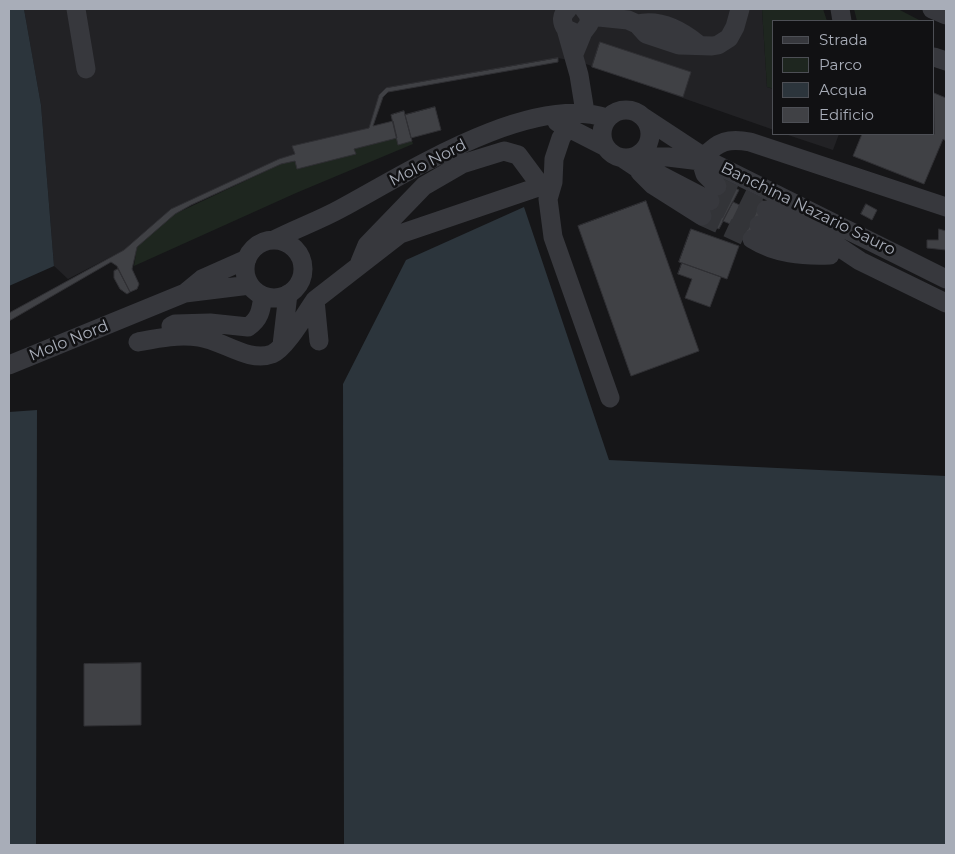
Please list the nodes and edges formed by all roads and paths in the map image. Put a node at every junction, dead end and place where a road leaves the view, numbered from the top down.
1 (76, 9) edge
2 (740, 9) edge
3 (932, 9) edge
4 (946, 15) edge
5 (573, 17) edge
6 (86, 68) dead end
7 (584, 112) junction
8 (544, 117) junction
9 (643, 117) junction
10 (607, 118) junction
11 (568, 127) junction
12 (604, 146) junction
13 (706, 160) junction
14 (632, 161) junction
15 (547, 184) junction
16 (946, 207) edge
17 (316, 222) junction
18 (274, 240) junction
19 (299, 255) junction
20 (902, 256) junction
21 (247, 259) junction
22 (860, 261) junction
23 (946, 269) edge
24 (356, 270) junction
25 (946, 279) edge
26 (256, 290) junction
27 (185, 293) junction
28 (288, 294) junction
29 (315, 300) junction
30 (946, 304) edge
31 (256, 321) junction
32 (284, 340) junction
33 (319, 341) dead end
34 (9, 365) edge
35 (610, 398) dead end

1 - 6 street
2 - 5 street
3 - 4 street
5 - 7 street
7 - 8 street, Molo Nord
7 - 10 street, Molo Nord
8 - 11 street
8 - 17 street, Molo Nord
9 - 10 street
9 - 13 street
9 - 14 street
10 - 12 street
11 - 12 street
11 - 15 street
12 - 14 street
13 - 14 street
13 - 14 street, Banchina Nazario Sauro
13 - 16 street
13 - 20 street, Banchina Nazario Sauro
15 - 24 street
15 - 24 street, Molo Nord
15 - 35 street
17 - 18 street, Molo Nord
17 - 19 street
18 - 19 street
18 - 21 street, Molo Nord
19 - 28 street
20 - 23 street, Banchina Nazario Sauro
20 - 25 street, Banchina Nazario Sauro
21 - 26 street
21 - 27 street, Molo Nord
22 - 22 street, Banchina Nazario Sauro
22 - 30 street, Banchina Nazario Sauro
24 - 29 street
26 - 27 street, Molo Nord
26 - 28 street, Molo Nord
26 - 31 street
27 - 34 street, Molo Nord
28 - 32 street
29 - 32 street
29 - 33 street
31 - 32 street
31 - 32 street

